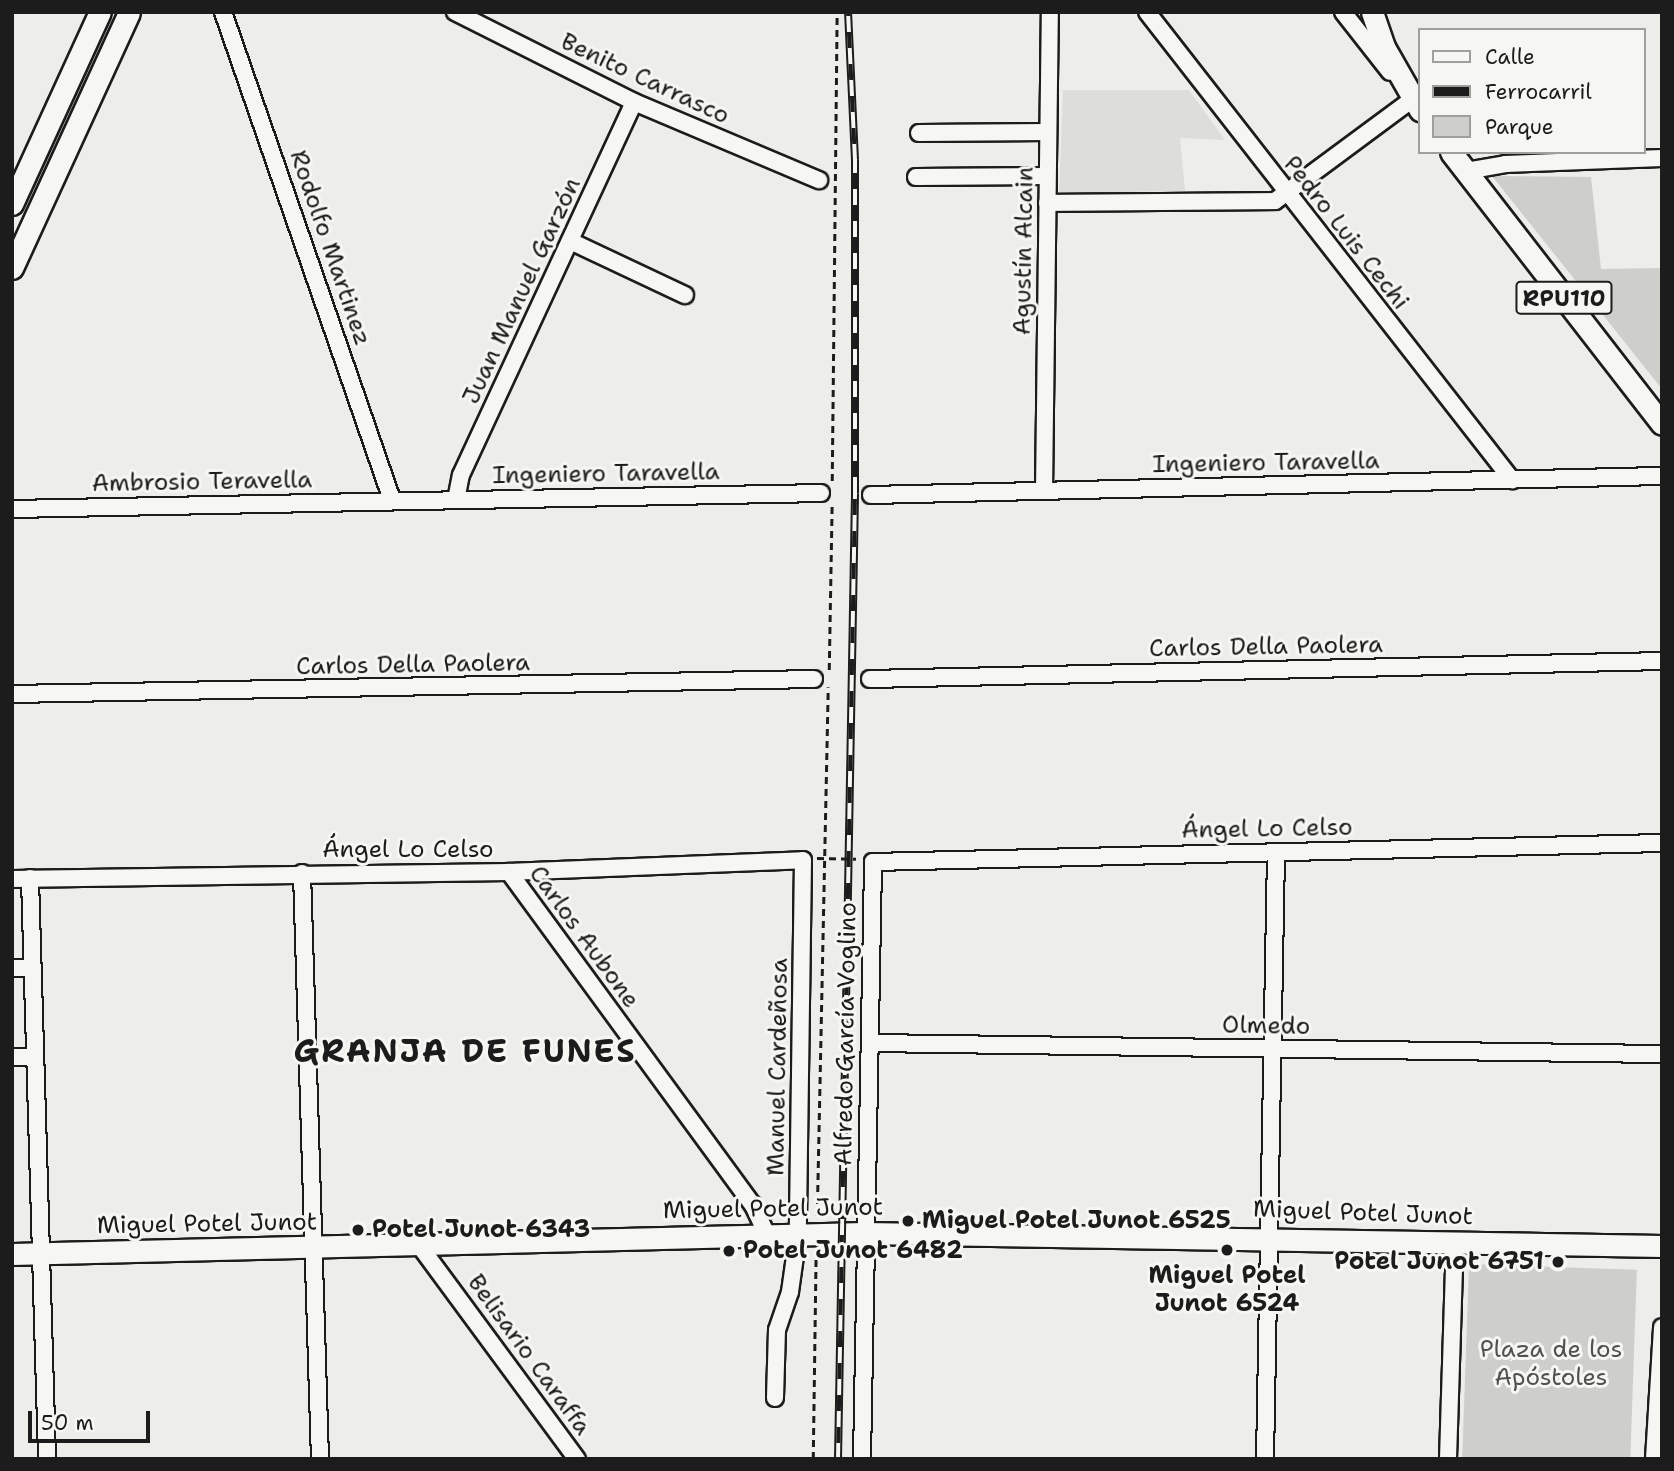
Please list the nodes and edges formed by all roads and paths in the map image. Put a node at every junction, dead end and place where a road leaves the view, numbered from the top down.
1 (100, 12) edge
2 (129, 12) edge
3 (223, 12) edge
4 (455, 12) edge
5 (837, 12) edge
6 (1050, 12) edge
7 (1147, 12) edge
8 (1343, 12) edge
9 (1371, 12) edge
10 (634, 102) junction
11 (1417, 105) edge
12 (1048, 132) junction
13 (919, 133) dead end
14 (1452, 154) edge
15 (1662, 158) edge
16 (1466, 172) junction
17 (1047, 176) junction
18 (916, 177) dead end
19 (819, 180) dead end
20 (1287, 195) junction
21 (1047, 203) junction
22 (12, 204) edge
23 (570, 242) junction
24 (12, 268) edge
25 (685, 295) dead end
26 (1662, 425) edge
27 (1662, 476) edge
28 (1512, 480) junction
29 (1044, 491) junction
30 (821, 493) dead end
31 (871, 495) dead end
32 (392, 500) junction
33 (456, 500) junction
34 (12, 509) edge
35 (1662, 661) edge
36 (814, 679) dead end
37 (870, 679) dead end
38 (12, 694) edge
39 (1662, 842) edge
40 (1276, 852) junction
41 (825, 856) junction
42 (803, 860) junction
43 (873, 862) junction
44 (509, 872) junction
45 (302, 873) junction
46 (30, 878) junction
47 (12, 879) edge
48 (12, 968) edge
49 (30, 968) junction
50 (870, 1043) junction
51 (1274, 1049) junction
52 (1662, 1054) edge
53 (12, 1057) edge
54 (34, 1057) junction
55 (864, 1233) junction
56 (808, 1234) junction
57 (767, 1235) junction
58 (1268, 1236) junction
59 (1455, 1242) junction
60 (419, 1245) junction
61 (1662, 1247) edge
62 (312, 1248) junction
63 (12, 1254) edge
64 (41, 1254) junction
65 (1662, 1327) edge
66 (775, 1398) dead end
67 (47, 1459) edge
68 (320, 1459) edge
69 (578, 1459) edge
70 (813, 1459) edge
71 (862, 1459) edge
72 (1265, 1459) edge
73 (1448, 1459) edge
74 (1654, 1459) edge

1 - 22 main road
2 - 24 main road
3 - 32 street, Rodolfo Martinez
4 - 10 street, Benito Carrasco
5 - 41 path
6 - 12 street, Agustín Alcain
7 - 20 street, Pedro Luis Cechi
8 - 11 street
9 - 11 main road
10 - 19 street, Benito Carrasco
10 - 23 street, Juan Manuel Garzón
11 - 20 street
12 - 13 street
12 - 17 street, Agustín Alcain
14 - 16 main road, RPU110
15 - 16 street
16 - 26 main road, RPU110
17 - 18 street
17 - 21 street, Agustín Alcain
20 - 21 street
20 - 28 street, Pedro Luis Cechi
21 - 29 street, Agustín Alcain
23 - 25 street
23 - 33 street, Juan Manuel Garzón
27 - 28 street, Ingeniero Taravella
28 - 29 street, Ingeniero Taravella
29 - 31 street, Ingeniero Taravella
30 - 33 street, Ingeniero Taravella
32 - 33 street, Ingeniero Taravella
32 - 34 street, Ambrosio Teravella
35 - 37 street, Carlos Della Paolera
36 - 38 street, Carlos Della Paolera
39 - 40 street, Ángel Lo Celso
40 - 43 street, Ángel Lo Celso
40 - 51 street
41 - 42 path
41 - 43 path
41 - 56 path
42 - 44 street, Ángel Lo Celso
42 - 56 street, Manuel Cardeñosa
43 - 50 street, Alfredo García Voglino
44 - 45 street, Ángel Lo Celso
44 - 57 street, Carlos Aubone
45 - 46 street, Ángel Lo Celso
45 - 62 street
46 - 47 street, Ángel Lo Celso
46 - 49 street
48 - 49 street
49 - 54 street
50 - 51 street, Olmedo
50 - 55 street, Alfredo García Voglino
51 - 52 street, Olmedo
51 - 58 street
53 - 54 street
54 - 64 street
55 - 56 main road, Miguel Potel Junot
55 - 58 main road, Miguel Potel Junot
55 - 71 street, Alfredo García Voglino
56 - 57 main road, Miguel Potel Junot
56 - 66 street, Manuel Cardeñosa
56 - 70 path
57 - 60 main road, Miguel Potel Junot
58 - 59 main road, Miguel Potel Junot
58 - 72 street
59 - 61 main road, Miguel Potel Junot
59 - 73 street
60 - 62 main road, Miguel Potel Junot
60 - 69 street, Belisario Caraffa
62 - 64 main road, Miguel Potel Junot
62 - 68 street
63 - 64 main road, Miguel Potel Junot
64 - 67 street
65 - 74 street

